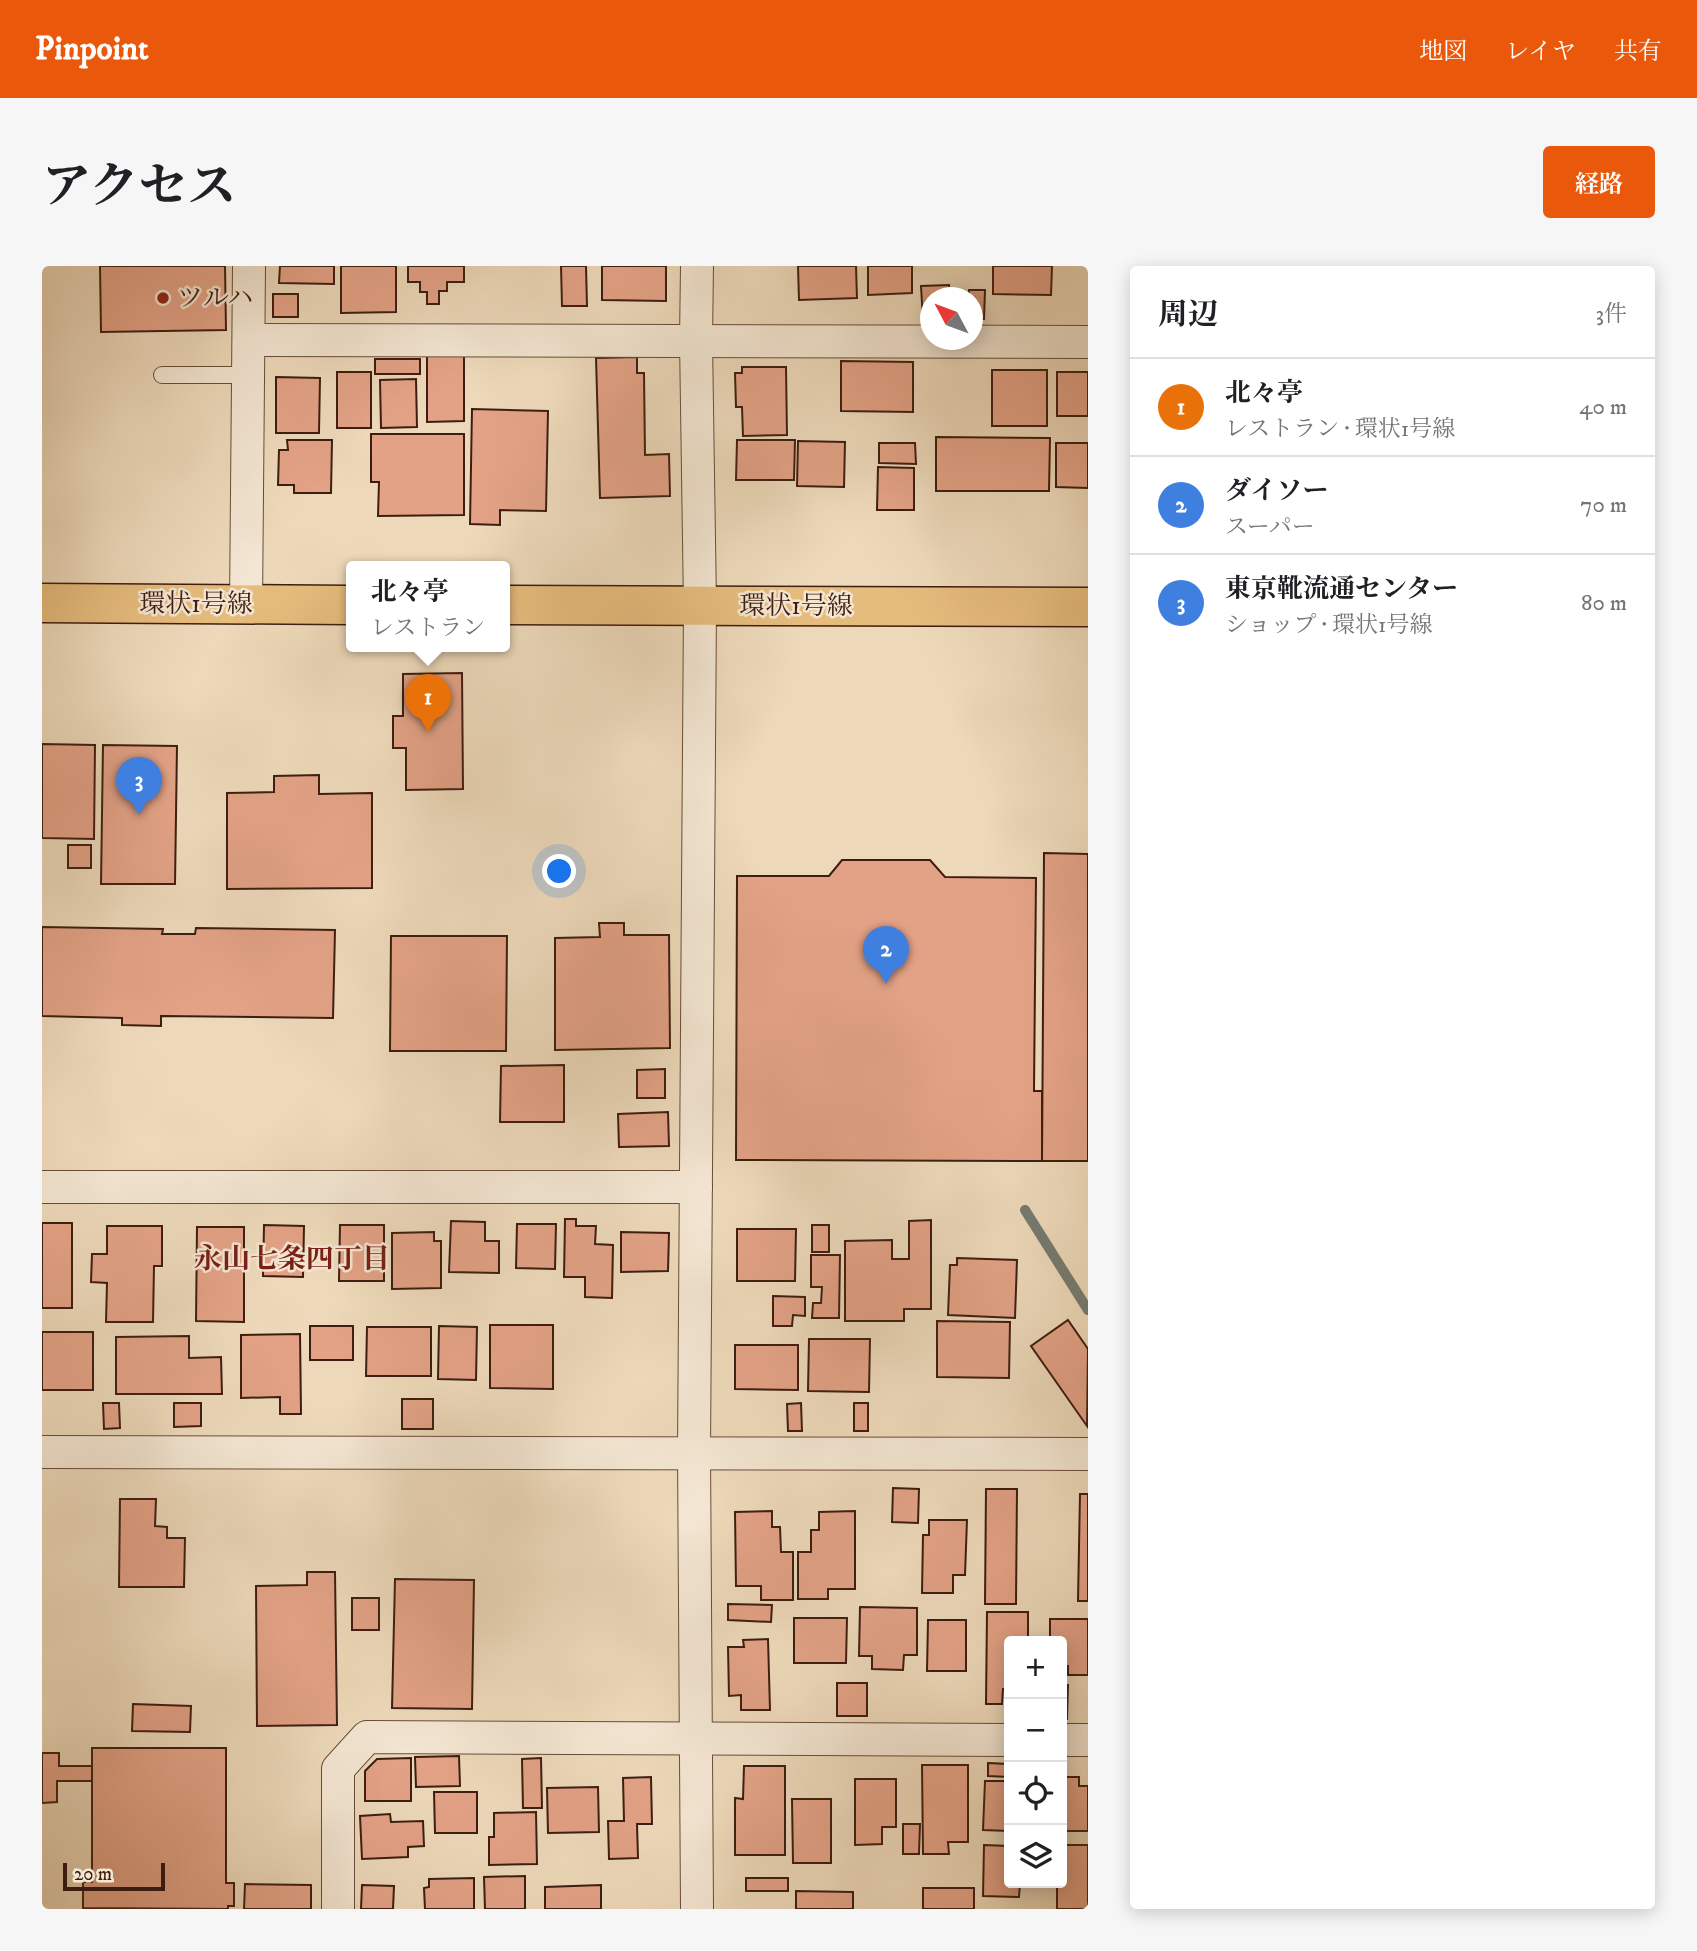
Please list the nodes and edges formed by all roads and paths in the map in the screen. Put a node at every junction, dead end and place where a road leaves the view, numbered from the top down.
1 (249, 266) edge
2 (697, 266) edge
3 (250, 340) junction
4 (696, 340) junction
5 (1088, 342) edge
6 (162, 375) dead end
7 (250, 375) junction
8 (42, 603) edge
9 (246, 605) junction
10 (346, 605) edge
11 (510, 605) edge
12 (700, 606) junction
13 (1088, 607) edge
14 (42, 1187) edge
15 (696, 1187) junction
16 (42, 1452) edge
17 (694, 1452) junction
18 (1088, 1454) edge
19 (698, 1739) junction
20 (1004, 1740) edge
21 (1067, 1740) edge
22 (1088, 1740) edge
23 (338, 1909) edge
24 (697, 1909) edge

1 - 3 street
2 - 4 street
3 - 4 street
3 - 7 street
4 - 5 street
4 - 12 street
6 - 7 lane
7 - 9 street
8 - 9 main road, 環状1号線
9 - 10 main road, 環状1号線
11 - 12 main road, 環状1号線
12 - 13 main road, 環状1号線
12 - 15 street
14 - 15 street
15 - 17 street
16 - 17 street
17 - 18 street
17 - 19 street
19 - 20 street
19 - 23 street
19 - 24 street
21 - 22 street

